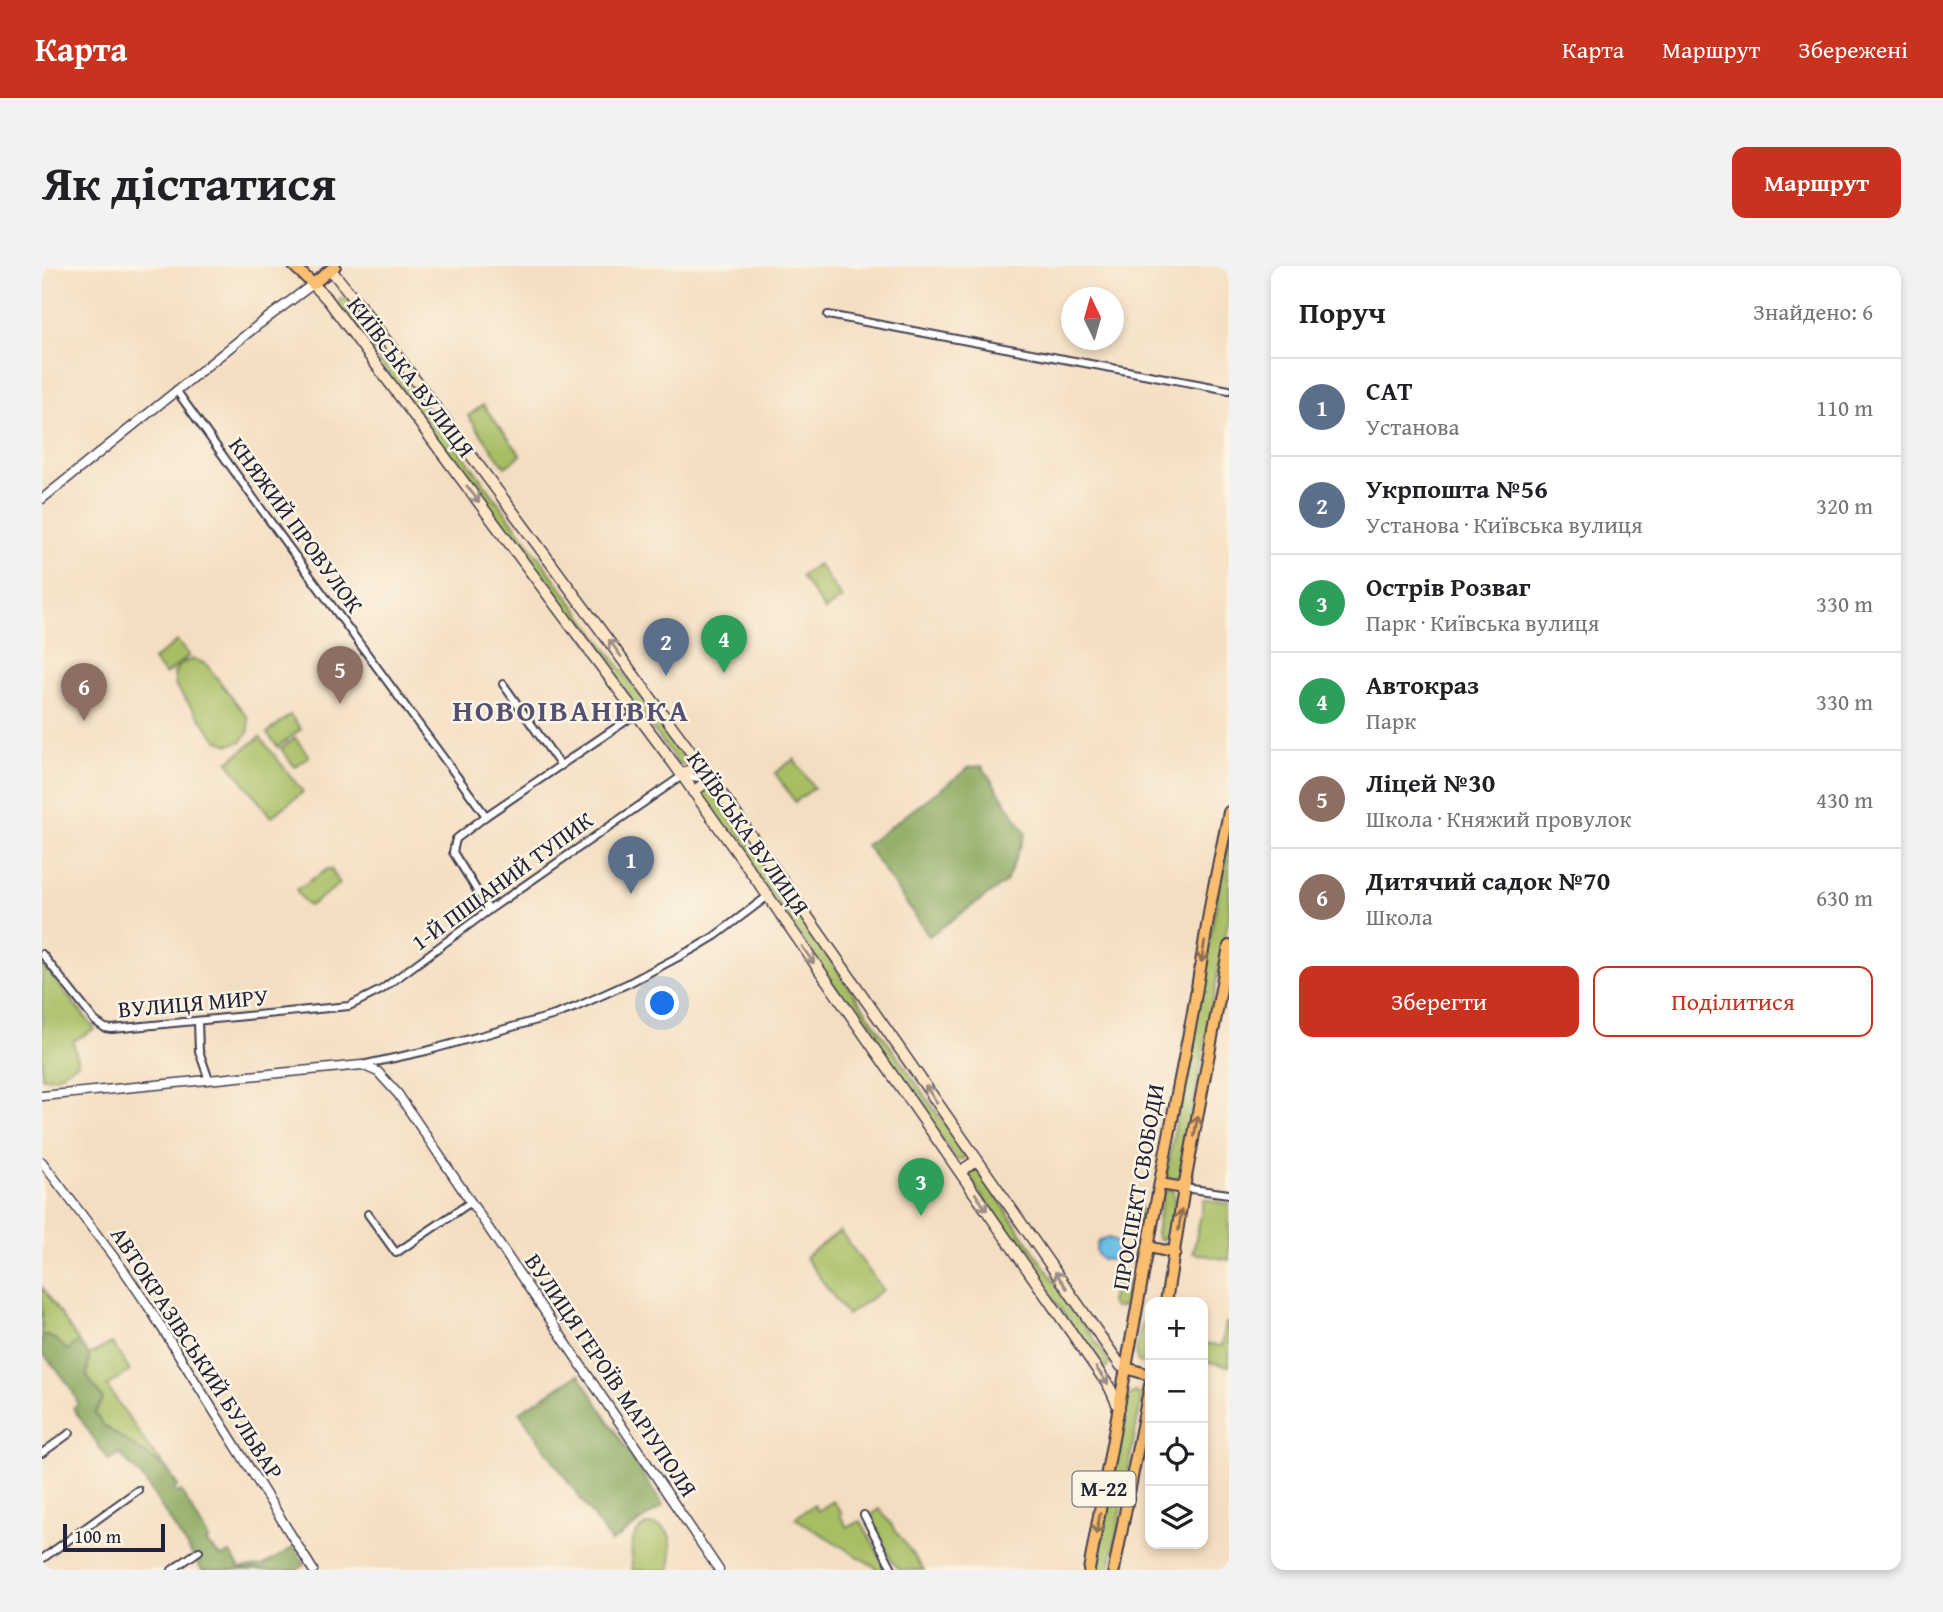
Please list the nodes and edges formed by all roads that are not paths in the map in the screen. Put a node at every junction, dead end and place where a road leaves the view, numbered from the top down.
1 (294, 266) edge
2 (331, 267) edge
3 (313, 284) junction
4 (828, 315) dead end
5 (176, 390) junction
6 (1229, 390) edge
7 (42, 499) edge
8 (503, 684) dead end
9 (636, 714) junction
10 (699, 763) junction
11 (561, 766) junction
12 (682, 776) junction
13 (711, 779) junction
14 (693, 792) junction
15 (1229, 812) edge
16 (486, 816) junction
17 (768, 896) junction
18 (489, 910) junction
19 (1229, 946) edge
20 (42, 954) edge
21 (339, 1007) joint
22 (198, 1021) junction
23 (362, 1065) junction
24 (209, 1080) junction
25 (42, 1096) edge
26 (977, 1160) junction
27 (42, 1162) edge
28 (960, 1172) junction
29 (1160, 1184) junction
30 (1184, 1188) junction
31 (1229, 1194) edge
32 (471, 1202) junction
33 (368, 1214) dead end
34 (1149, 1247) junction
35 (1175, 1252) junction
36 (1167, 1297) edge
37 (1136, 1313) junction
38 (1145, 1315) edge
39 (1126, 1368) junction
40 (1145, 1374) edge
41 (1119, 1408) junction
42 (1145, 1411) edge
43 (70, 1433) dead end
44 (43, 1450) edge
45 (138, 1490) dead end
46 (864, 1515) dead end
47 (199, 1551) dead end
48 (42, 1559) edge
49 (172, 1570) edge
50 (313, 1570) edge
51 (719, 1570) edge
52 (893, 1570) edge
53 (1089, 1570) edge
54 (1114, 1570) edge

1 - 3 main road, КИЇВСЬКА ВУЛИЦЯ
2 - 3 main road
10 -> 2 main road, КИЇВСЬКА ВУЛИЦЯ
3 - 5 street
3 -> 9 main road, КИЇВСЬКА ВУЛИЦЯ
4 - 6 street
5 - 7 street
5 - 16 street, КНЯЖИЙ ПРОВУЛОК
8 - 11 street
9 - 11 street
9 - 12 main road, КИЇВСЬКА ВУЛИЦЯ
10 - 12 main road
10 - 13 main road, КИЇВСЬКА ВУЛИЦЯ
11 - 16 street
12 - 13 street
12 - 14 main road, КИЇВСЬКА ВУЛИЦЯ
12 - 18 street, 1-Й ПІЩАНИЙ ТУПИК
13 - 14 main road
26 -> 13 main road, КИЇВСЬКА ВУЛИЦЯ
14 - 17 main road, КИЇВСЬКА ВУЛИЦЯ
15 -> 29 main road, ПРОСПЕКТ СВОБОДИ / М-22
16 - 18 street
17 - 23 street
17 -> 28 main road, КИЇВСЬКА ВУЛИЦЯ
18 - 21 street, 1-Й ПІЩАНИЙ ТУПИК
30 -> 19 main road, ПРОСПЕКТ СВОБОДИ
20 - 22 street, ВУЛИЦЯ МИРУ
21 - 22 street, ВУЛИЦЯ МИРУ
22 - 24 street
23 - 24 street
23 - 32 street, ВУЛИЦЯ ГЕРОЇВ МАРІУПОЛЯ
24 - 25 street
26 - 28 main road
39 -> 26 main road, КИЇВСЬКА ВУЛИЦЯ
27 - 50 street, АВТОКРАЗІВСЬКИЙ БУЛЬВАР
28 -> 41 main road, КИЇВСЬКА ВУЛИЦЯ
29 - 30 main road
29 - 34 main road, ПРОСПЕКТ СВОБОДИ / М-22
30 - 31 street
35 -> 30 main road, ПРОСПЕКТ СВОБОДИ
32 - 33 street
32 - 51 street, ВУЛИЦЯ ГЕРОЇВ МАРІУПОЛЯ
34 - 35 main road
34 - 37 main road, ПРОСПЕКТ СВОБОДИ / М-22
35 - 36 main road, ПРОСПЕКТ СВОБОДИ
37 - 38 main road
37 - 39 main road, ПРОСПЕКТ СВОБОДИ / М-22
39 - 40 main road
39 - 41 main road, ПРОСПЕКТ СВОБОДИ / М-22
41 -> 53 main road, ПРОСПЕКТ СВОБОДИ / М-22
42 - 54 main road, М-22
43 - 44 street
45 - 48 street
46 - 52 street
47 - 49 street

